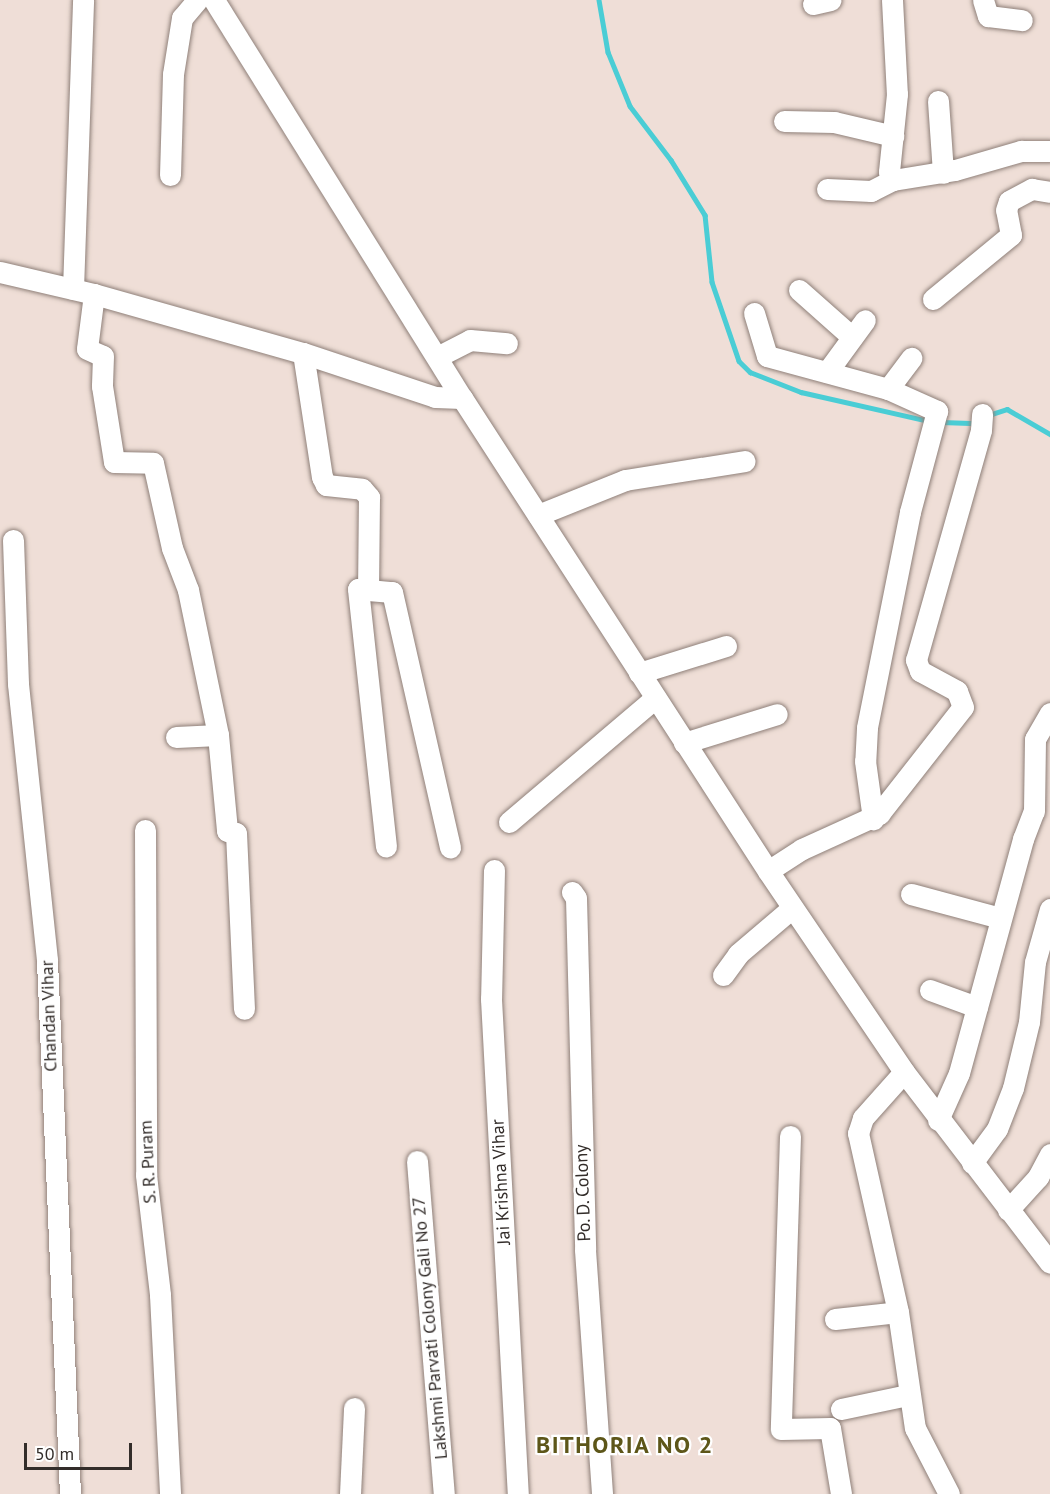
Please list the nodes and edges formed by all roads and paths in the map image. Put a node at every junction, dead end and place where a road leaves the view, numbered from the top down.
1 (83, 0) edge
2 (197, 0) edge
3 (214, 0) edge
4 (892, 0) edge
5 (983, 0) edge
6 (1022, 20) dead end
7 (938, 101) dead end
8 (784, 122) dead end
9 (893, 136) junction
10 (1050, 152) edge
11 (943, 173) junction
12 (170, 175) dead end
13 (893, 180) junction
14 (827, 189) dead end
15 (1050, 192) edge
16 (0, 272) edge
17 (73, 289) junction
18 (799, 291) dead end
19 (94, 294) junction
20 (933, 298) dead end
21 (754, 313) dead end
22 (865, 320) dead end
23 (852, 337) junction
24 (507, 343) dead end
25 (303, 353) junction
26 (437, 357) junction
27 (911, 358) dead end
28 (827, 372) junction
29 (888, 389) junction
30 (462, 398) junction
31 (982, 422) dead end
32 (745, 461) dead end
33 (538, 515) junction
34 (13, 540) dead end
35 (368, 590) junction
36 (8, 639) edge
37 (726, 646) dead end
38 (639, 673) junction
39 (655, 698) junction
40 (1050, 713) edge
41 (777, 714) dead end
42 (218, 735) junction
43 (176, 736) dead end
44 (684, 743) junction
45 (1042, 815) edge
46 (873, 819) junction
47 (509, 822) dead end
48 (146, 830) dead end
49 (386, 846) dead end
50 (450, 848) dead end
51 (494, 870) dead end
52 (768, 871) junction
53 (572, 892) dead end
54 (911, 894) dead end
55 (792, 908) junction
56 (1050, 909) edge
57 (1000, 918) junction
58 (723, 975) dead end
59 (930, 990) dead end
60 (976, 1006) junction
61 (244, 1010) dead end
62 (904, 1072) junction
63 (939, 1120) junction
64 (790, 1136) dead end
65 (1050, 1154) edge
66 (417, 1161) dead end
67 (972, 1163) junction
68 (1008, 1210) junction
69 (1050, 1263) edge
70 (898, 1312) junction
71 (835, 1319) dead end
72 (908, 1395) junction
73 (354, 1408) dead end
74 (841, 1409) dead end
75 (70, 1494) edge
76 (170, 1494) edge
77 (350, 1494) edge
78 (444, 1494) edge
79 (518, 1494) edge
80 (602, 1494) edge
81 (841, 1494) edge
82 (949, 1494) edge

1 - 17 street
2 - 12 street
3 - 26 street
4 - 9 street
5 - 6 street
7 - 11 street
8 - 9 street
9 - 13 street
10 - 11 street
11 - 13 street
13 - 14 street
15 - 20 street
16 - 17 street
17 - 19 street
18 - 23 street
19 - 25 street
19 - 42 street
21 - 28 street
22 - 23 street
23 - 28 street
24 - 26 street
25 - 30 street
25 - 35 street
26 - 30 street
27 - 29 street
28 - 29 street
29 - 46 street
30 - 33 street
31 - 46 street
32 - 33 street
33 - 38 street
34 - 36 street, Chandan Vihar
35 - 49 street
35 - 50 street
36 - 75 street, Chandan Vihar
37 - 38 street
38 - 39 street
39 - 44 street
39 - 47 street
40 - 45 street
41 - 44 street
42 - 43 street
42 - 61 street
44 - 52 street
45 - 57 street
46 - 52 street
48 - 76 street, S. R. Puram
51 - 79 street, Jai Krishna Vihar
52 - 55 street
53 - 80 street, Po. D. Colony
54 - 57 street
55 - 58 street
55 - 62 street
56 - 67 street
57 - 60 street
59 - 60 street
60 - 63 street
62 - 63 street
62 - 70 street
63 - 67 street
64 - 81 street
65 - 68 street
66 - 78 street, Lakshmi Parvati Colony Gali No 27
67 - 68 street
68 - 69 street
70 - 71 street
70 - 72 street
72 - 74 street
72 - 82 street
73 - 77 street

